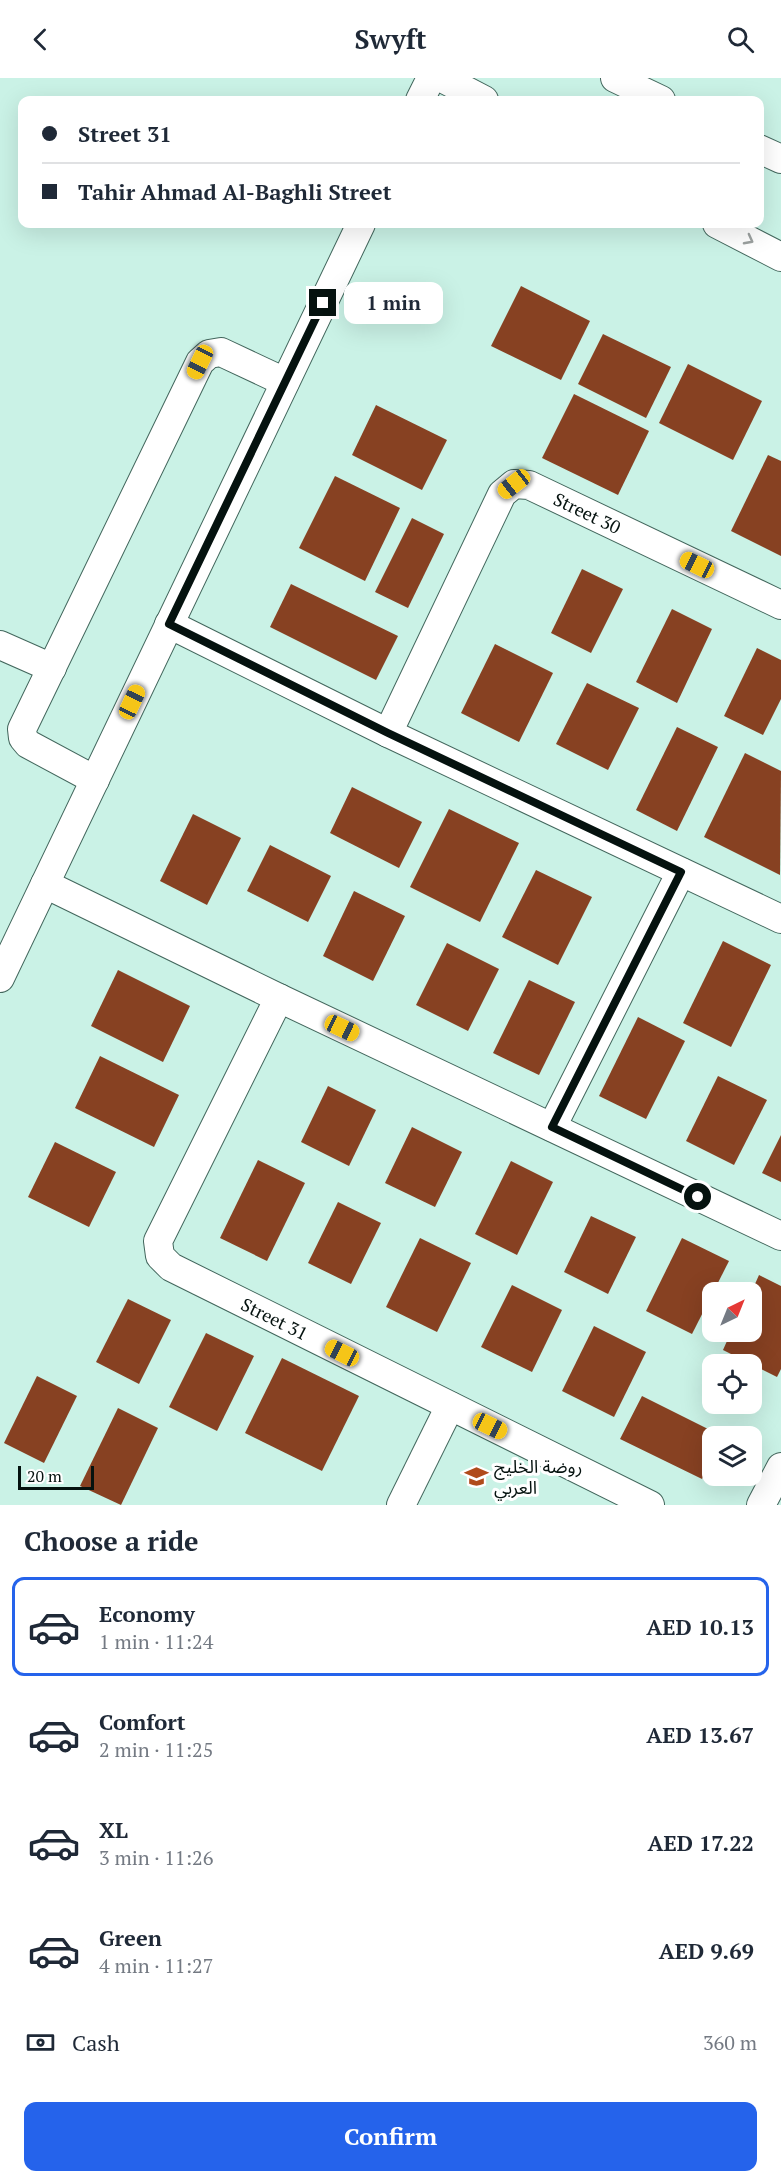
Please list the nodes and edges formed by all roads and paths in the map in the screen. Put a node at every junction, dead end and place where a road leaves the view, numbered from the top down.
1 (430, 78) edge
2 (442, 78) edge
3 (615, 78) edge
4 (422, 96) edge
5 (476, 96) edge
6 (653, 96) edge
7 (764, 150) edge
8 (781, 159) edge
9 (359, 228) edge
10 (725, 228) edge
11 (781, 257) edge
12 (285, 382) junction
13 (781, 605) edge
14 (169, 624) junction
15 (0, 645) edge
16 (52, 669) junction
17 (388, 733) junction
18 (95, 780) junction
19 (681, 872) junction
20 (45, 884) junction
21 (781, 919) edge
22 (0, 978) edge
23 (279, 998) junction
24 (552, 1127) junction
25 (781, 1236) edge
26 (450, 1406) junction
27 (781, 1467) edge
28 (400, 1505) edge
29 (650, 1505) edge
30 (761, 1505) edge

1 - 4 street
2 - 5 street
3 - 6 street
7 - 8 street
9 - 12 street
10 -> 11 street
12 - 14 street
12 - 16 street
13 - 17 street, Street 30
14 - 17 street
14 - 18 street
15 - 16 street
16 - 18 street
17 - 19 street
18 - 20 street
19 - 21 street
19 - 24 street
20 - 22 street
20 - 23 street
23 - 24 street
23 - 26 street, Street 31
24 - 25 street
26 - 28 street
26 - 29 street, Street 31
27 - 30 street

